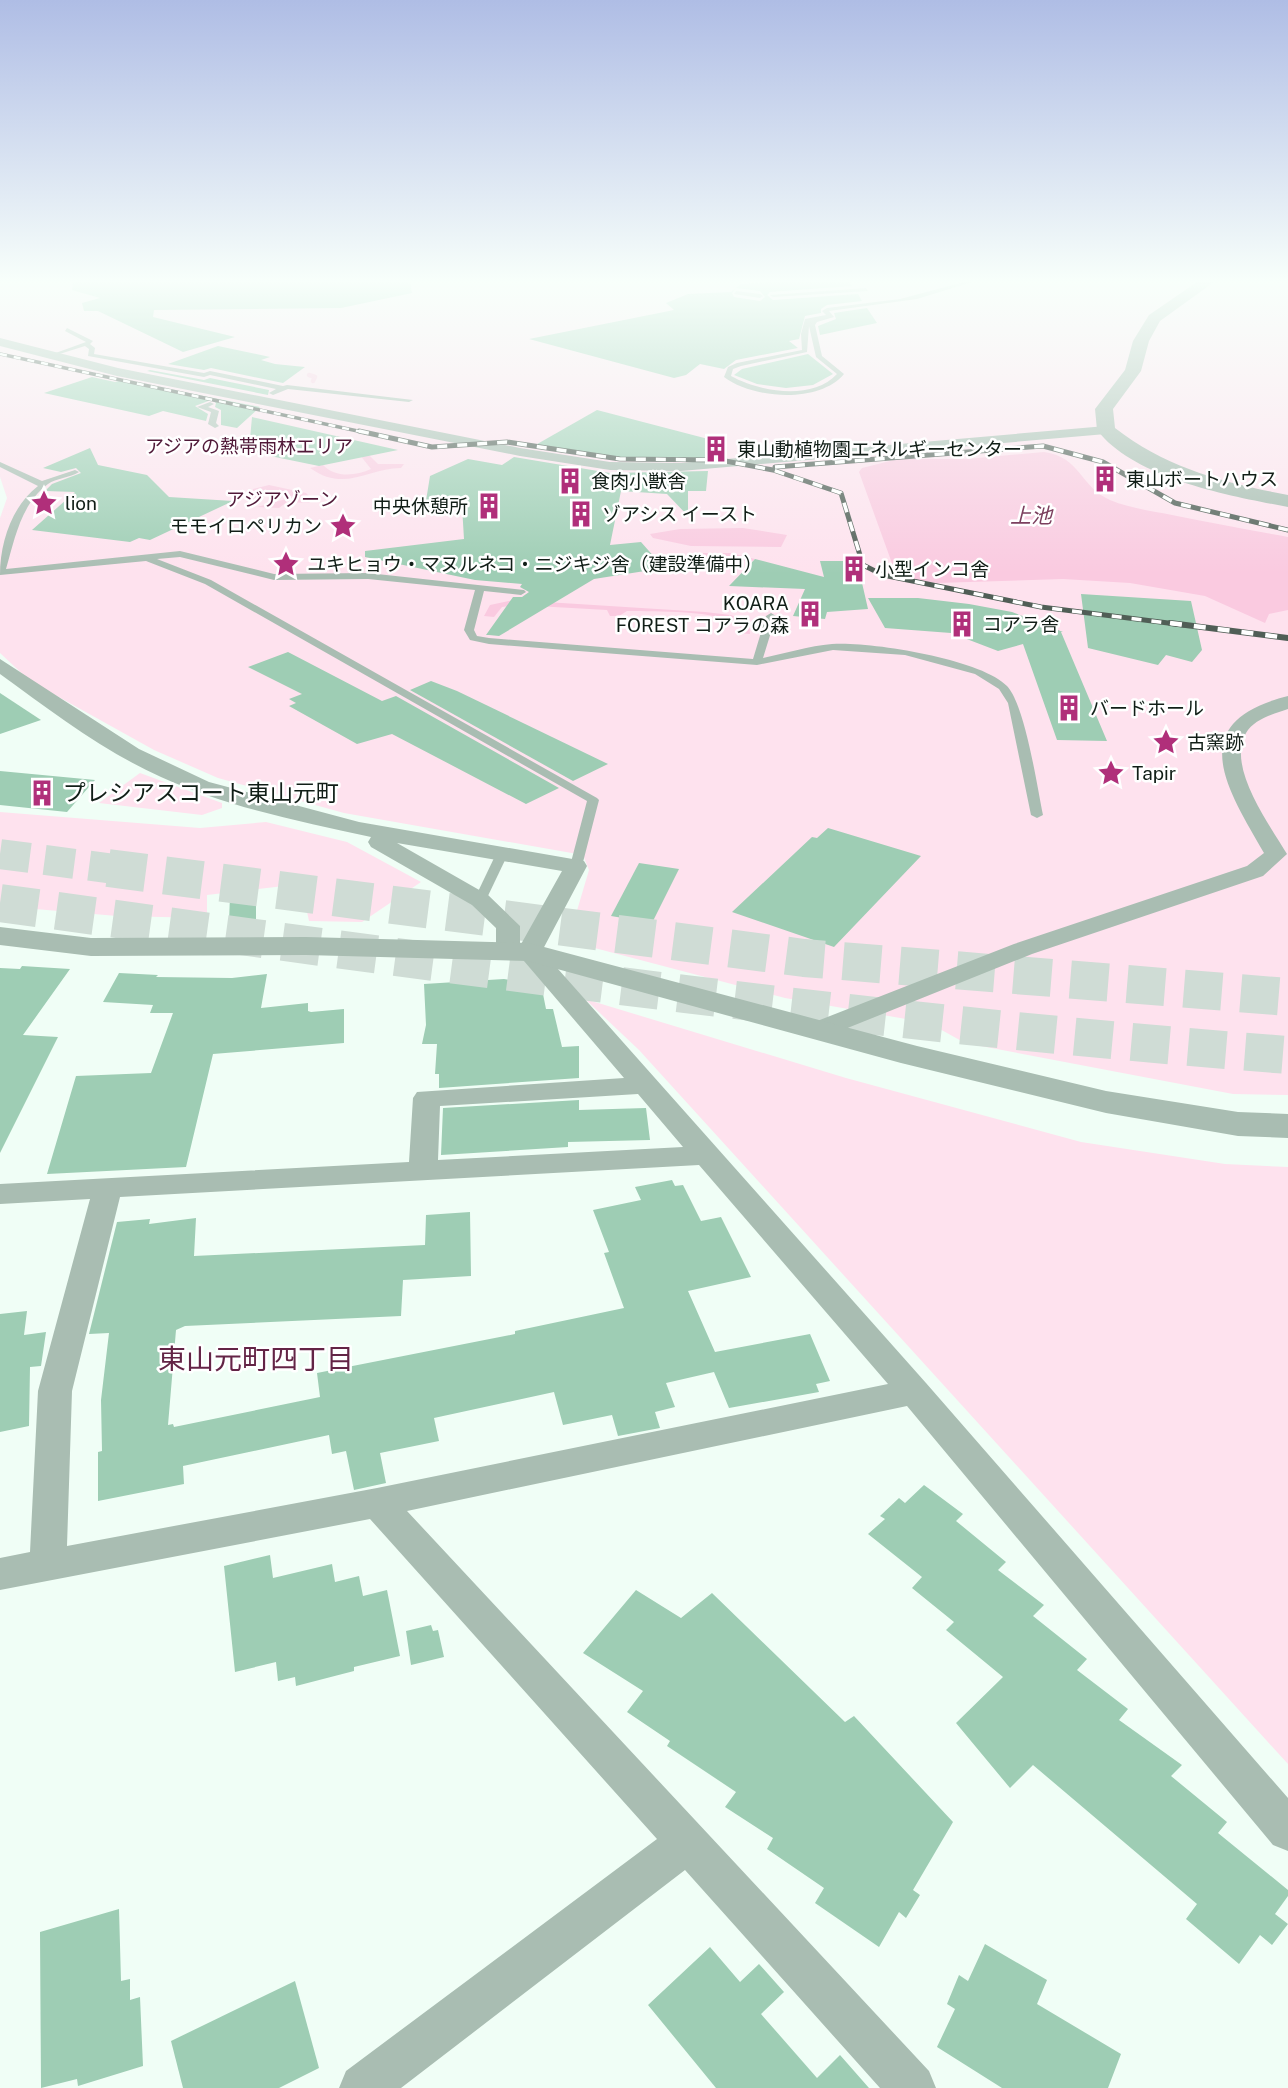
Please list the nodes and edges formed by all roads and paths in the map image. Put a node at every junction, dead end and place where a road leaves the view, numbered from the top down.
1 (160, 379) edge
2 (240, 379) edge
3 (731, 379) edge
4 (835, 379) edge
5 (1127, 379) edge
6 (281, 388) junction
7 (409, 400) dead end
8 (260, 401) junction
9 (210, 404) dead end
10 (215, 426) dead end
11 (1106, 430) junction
12 (0, 464) edge
13 (75, 472) dead end
14 (41, 484) junction
15 (1288, 501) edge
16 (147, 558) junction
17 (0, 572) edge
18 (480, 590) junction
19 (521, 592) dead end
20 (771, 616) dead end
21 (757, 662) junction
22 (0, 665) edge
23 (1288, 702) edge
24 (1037, 815) dead end
25 (349, 827) junction
26 (501, 856) junction
27 (576, 866) junction
28 (480, 900) junction
29 (0, 936) edge
30 (519, 952) junction
31 (816, 1031) junction
32 (644, 1085) junction
33 (1288, 1126) edge
34 (707, 1155) junction
35 (423, 1172) junction
36 (108, 1188) junction
37 (0, 1194) edge
38 (914, 1392) junction
39 (377, 1503) junction
40 (48, 1563) junction
41 (0, 1574) edge
42 (1288, 1830) edge
43 (687, 1842) junction
44 (363, 2088) edge
45 (912, 2088) edge

1 - 8 street
2 - 6 lane
3 - 4 lane
5 - 11 street
6 - 7 lane
6 - 8 lane
8 - 11 street
9 - 10 lane
11 - 15 street
12 - 14 lane
13 - 14 lane
14 - 17 lane
16 - 17 lane
16 - 18 lane
16 - 27 lane
18 - 19 lane
18 - 21 lane
20 - 21 lane
21 - 24 lane
22 - 25 street
23 - 31 street
25 - 26 street
25 - 28 street
26 - 27 street
26 - 28 lane
27 - 30 street
28 - 30 street
29 - 30 street
30 - 31 street
30 - 32 street
31 - 33 street
32 - 34 street
32 - 35 street
34 - 35 street
34 - 38 street
35 - 36 street
36 - 37 street
36 - 40 street
38 - 39 street
38 - 42 street
39 - 40 street
39 - 43 street
40 - 41 street
43 - 44 street
43 - 45 street

